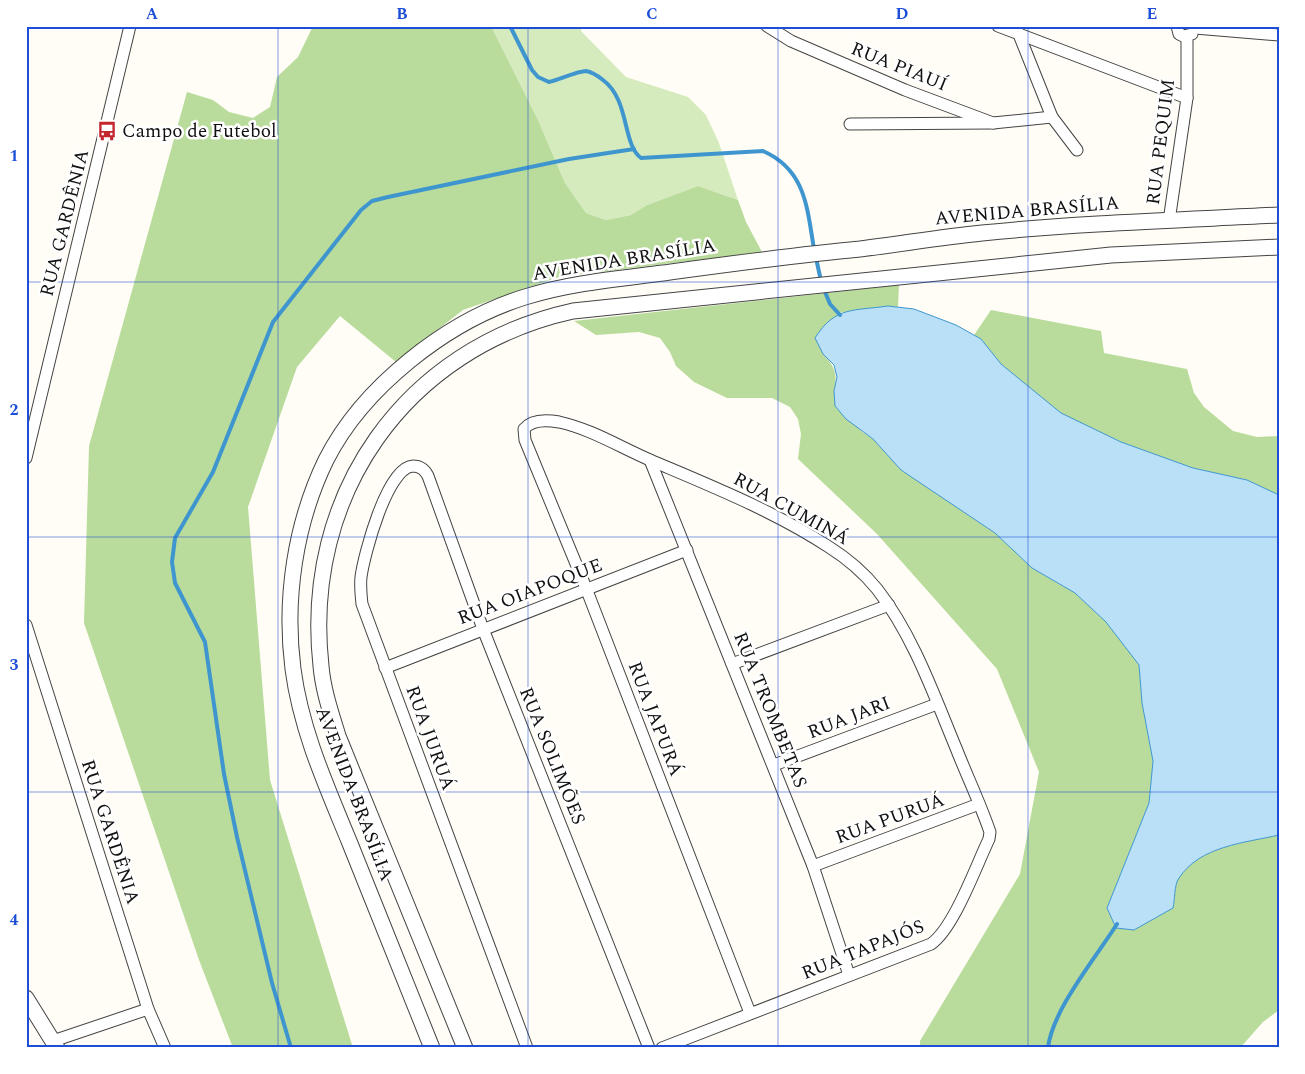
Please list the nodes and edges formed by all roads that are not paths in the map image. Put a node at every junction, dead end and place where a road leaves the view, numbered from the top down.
1 (130, 26) edge
2 (767, 26) edge
3 (998, 26) edge
4 (1176, 26) edge
5 (1195, 27) edge
6 (1017, 30) edge
7 (1279, 35) edge
8 (1187, 37) junction
9 (1187, 98) junction
10 (1052, 117) junction
11 (993, 123) junction
12 (850, 124) dead end
13 (1077, 150) dead end
14 (1279, 215) edge
15 (1169, 221) junction
16 (1279, 247) edge
17 (525, 440) joint
18 (26, 458) edge
19 (650, 460) junction
20 (428, 476) joint
21 (687, 550) junction
22 (586, 588) junction
23 (889, 605) junction
24 (26, 624) edge
25 (484, 629) junction
26 (732, 664) junction
27 (385, 668) junction
28 (938, 704) junction
29 (774, 765) junction
30 (979, 804) junction
31 (813, 866) junction
32 (849, 975) junction
33 (28, 1003) edge
34 (148, 1009) junction
35 (750, 1013) junction
36 (55, 1044) edge
37 (165, 1048) edge
38 (432, 1048) edge
39 (465, 1048) edge
40 (527, 1048) edge
41 (649, 1048) edge
42 (662, 1048) edge

1 - 18 street, RUA GARDÊNIA
2 - 11 street, RUA PIAUÍ
3 - 6 street
4 - 8 street
5 - 7 street
5 - 8 street
6 - 9 street
6 - 10 street
8 - 9 street, RUA PEQUIM
9 - 15 street, RUA PEQUIM
10 - 11 street
10 - 13 street
11 - 12 street
14 - 15 street, AVENIDA BRASÍLIA
15 - 38 street, AVENIDA BRASÍLIA
16 - 39 street, AVENIDA BRASÍLIA
17 - 19 street, RUA CUMINÁ
17 - 22 street, RUA JAPURÁ
19 - 21 street, RUA TROMBETAS
19 - 23 street, RUA CUMINÁ
20 - 25 street, RUA SOLIMÕES
20 - 27 street, RUA JURUÁ
21 - 22 street, RUA OIAPOQUE
21 - 26 street, RUA TROMBETAS
22 - 25 street, RUA OIAPOQUE
22 - 35 street, RUA JAPURÁ
23 - 26 street
23 - 28 street, RUA CUMINÁ
24 - 34 street, RUA GARDÊNIA
25 - 27 street, RUA OIAPOQUE
25 - 41 street, RUA SOLIMÕES
26 - 29 street, RUA TROMBETAS
27 - 40 street, RUA JURUÁ
28 - 29 street, RUA JARI
28 - 30 street, RUA CUMINÁ
29 - 31 street, RUA TROMBETAS
30 - 31 street, RUA PURUÁ
30 - 32 street, RUA TAPAJÓS
31 - 32 street, RUA TROMBETAS
32 - 35 street, RUA TAPAJÓS
33 - 36 street
34 - 36 street
34 - 37 street, RUA GARDÊNIA
35 - 42 street, RUA TAPAJÓS

